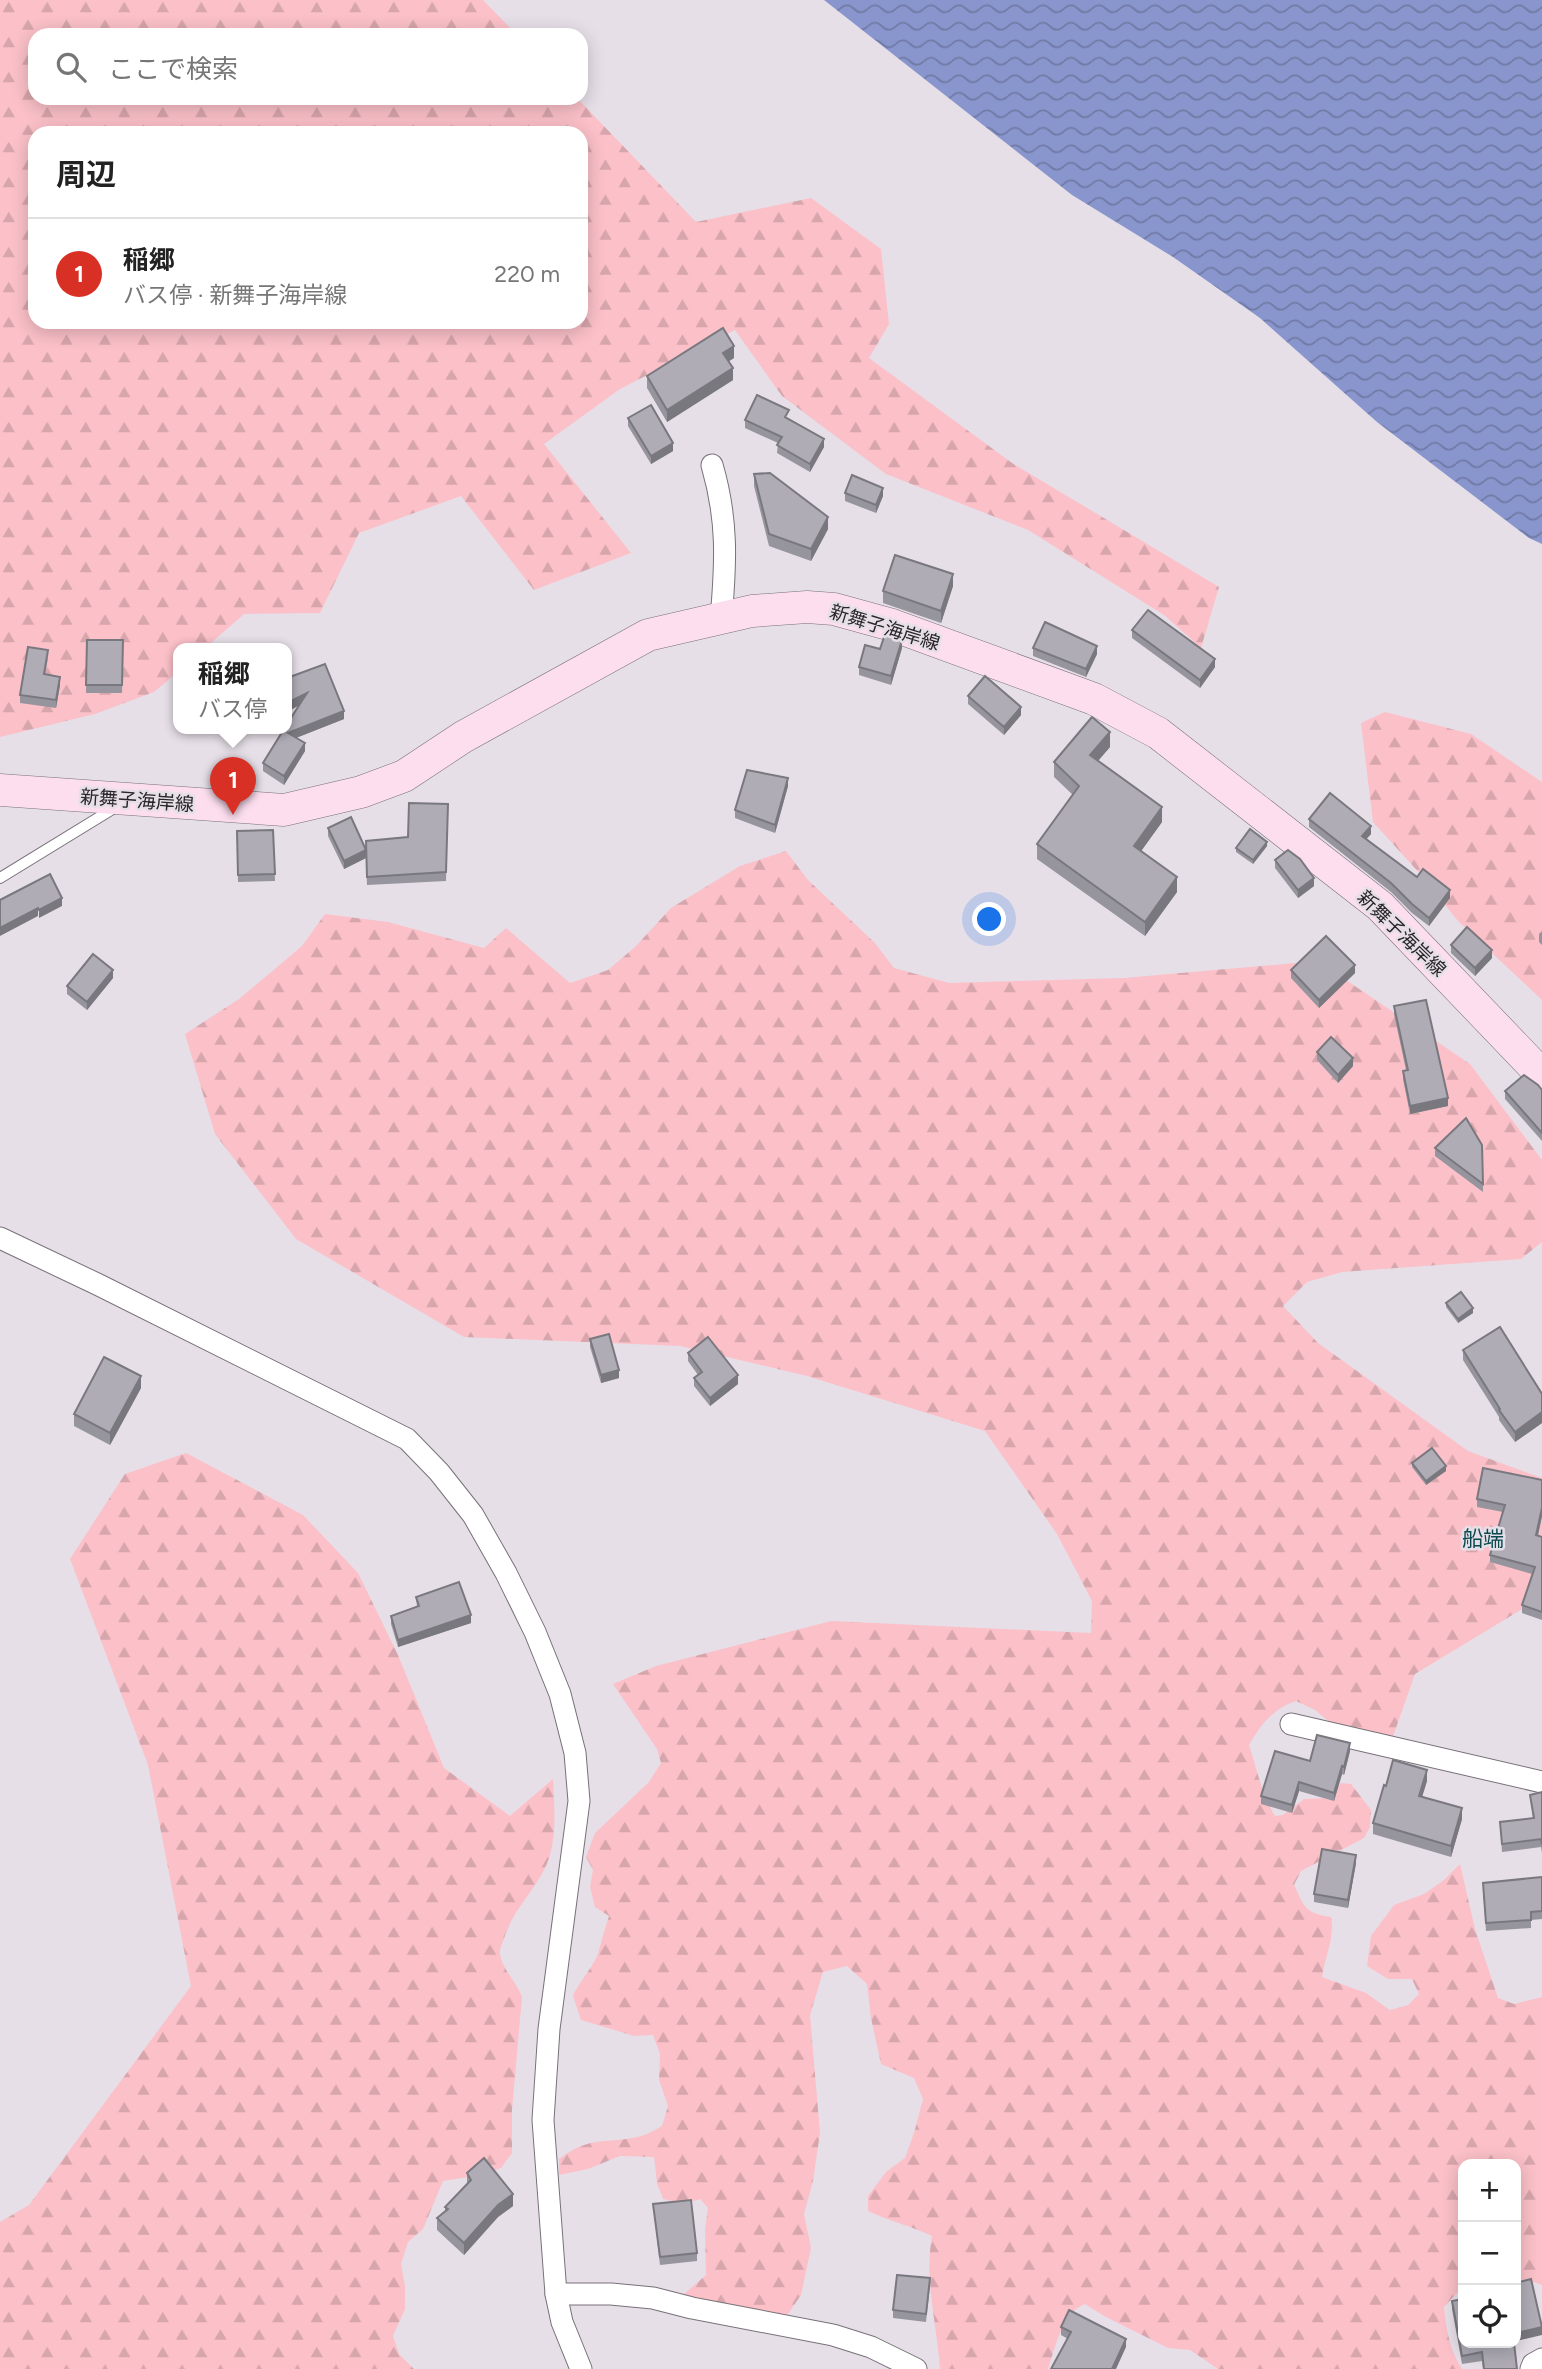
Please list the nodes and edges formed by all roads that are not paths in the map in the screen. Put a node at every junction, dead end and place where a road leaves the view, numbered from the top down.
1 (712, 465) dead end
2 (721, 619) junction
3 (0, 790) edge
4 (120, 798) junction
5 (0, 878) edge
6 (1542, 1075) edge
7 (0, 1238) edge
8 (1291, 1724) dead end
9 (1542, 1782) edge
10 (556, 2294) junction
11 (1542, 2359) edge
12 (581, 2369) edge
13 (916, 2369) edge
14 (1531, 2369) edge

1 - 2 street
2 - 4 main road, 新舞子海岸線
2 - 6 main road, 新舞子海岸線
3 - 4 main road, 新舞子海岸線
4 - 5 lane
7 - 10 street
8 - 9 street
10 - 12 street
10 - 13 street
11 - 14 street

